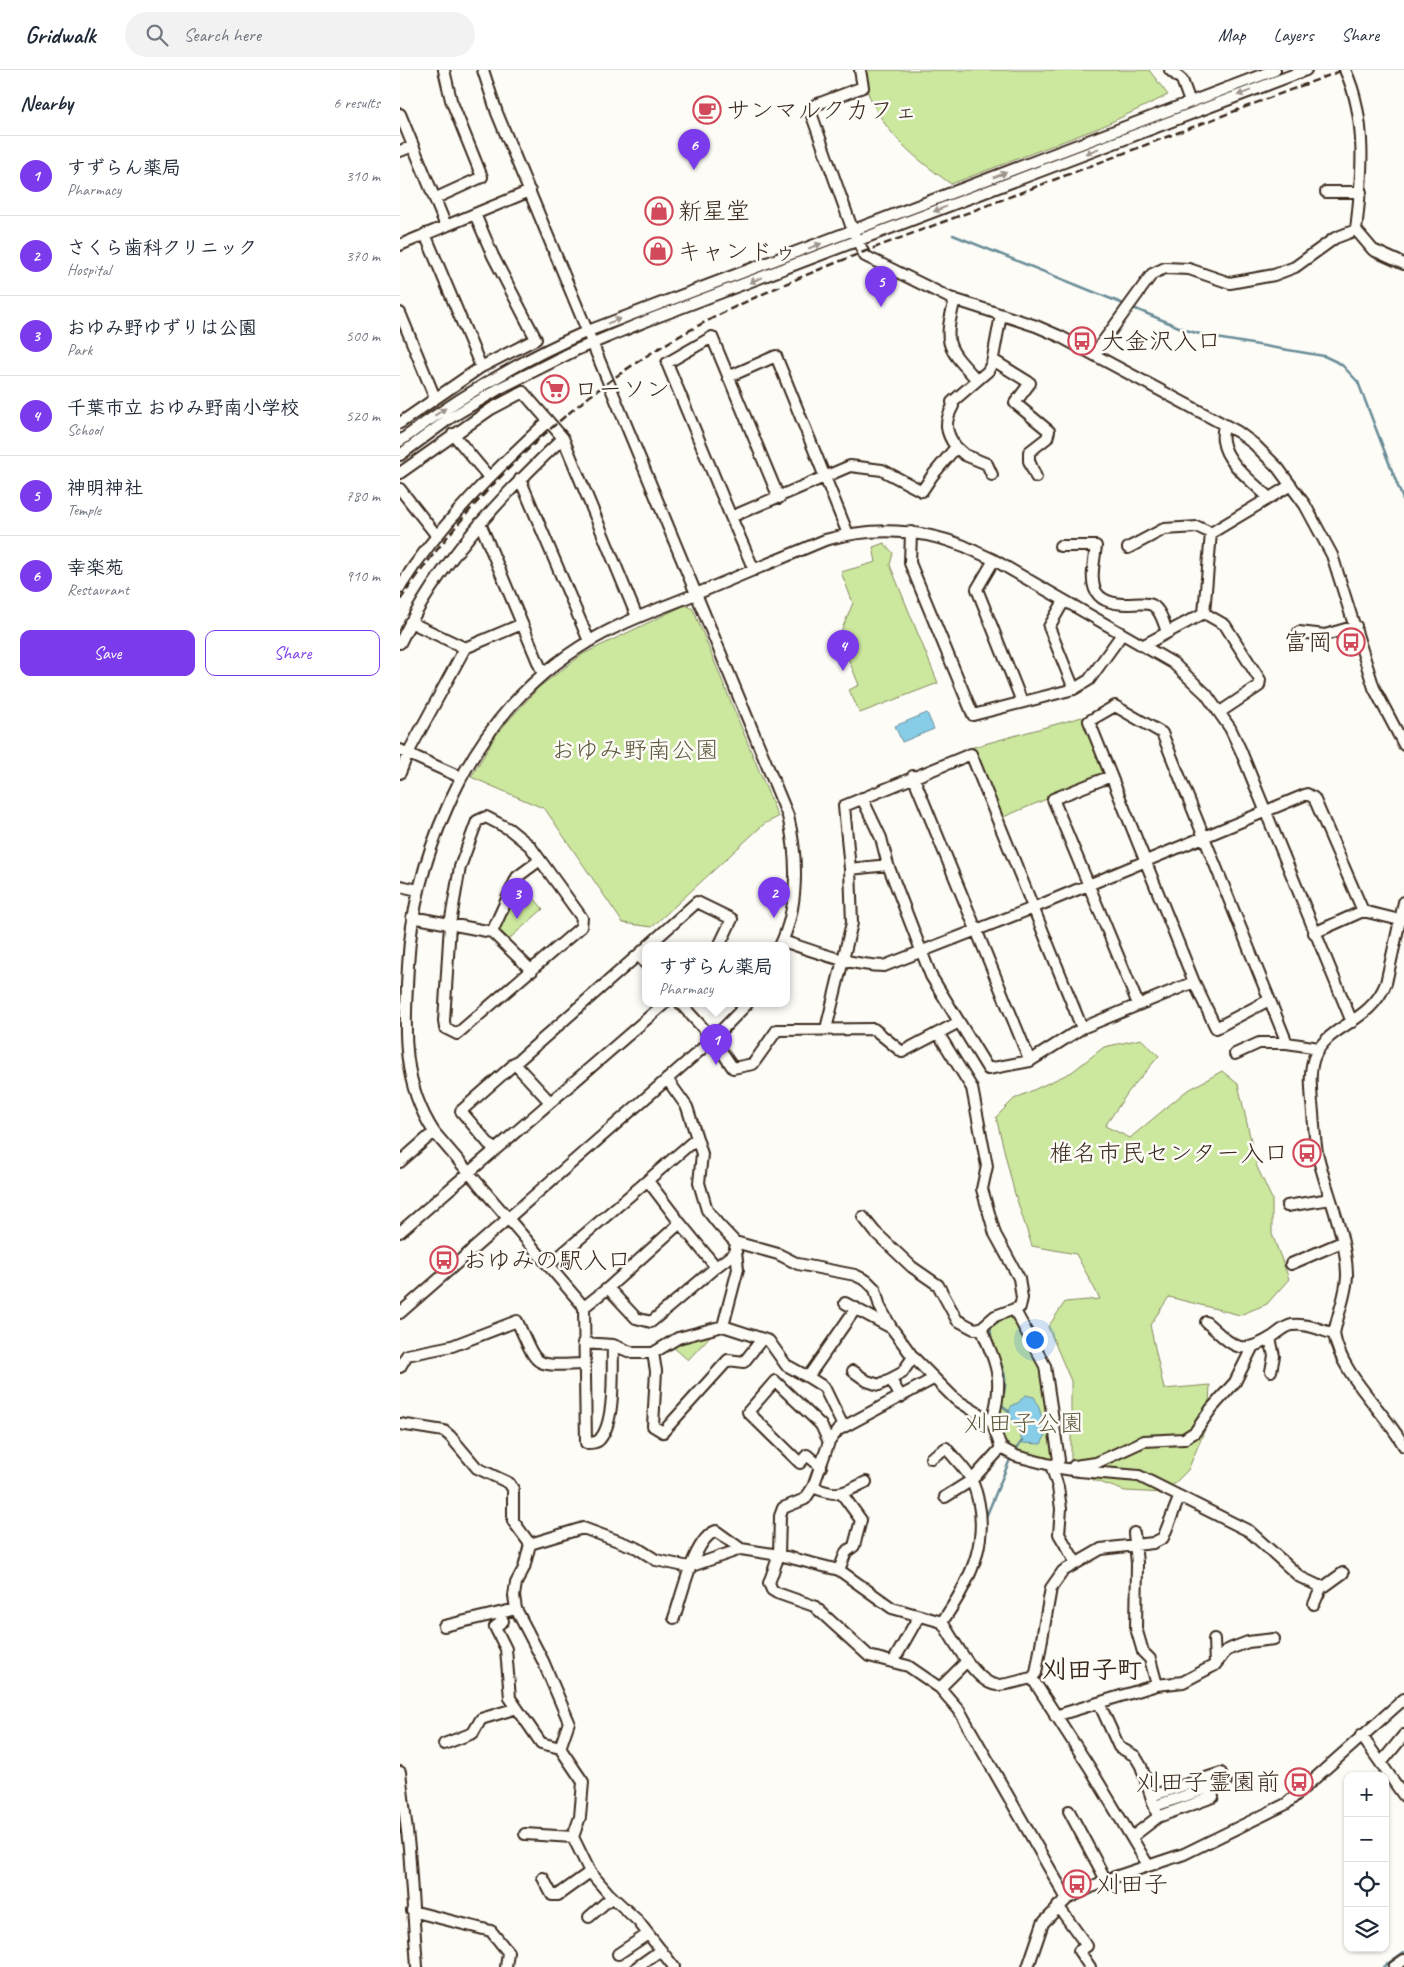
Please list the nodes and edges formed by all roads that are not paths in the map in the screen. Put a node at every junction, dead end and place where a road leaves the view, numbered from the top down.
1 (444, 70) edge
2 (484, 70) edge
3 (860, 70) edge
4 (1170, 70) edge
5 (1275, 70) edge
6 (1306, 70) edge
7 (1345, 70) edge
8 (1190, 102) junction
9 (400, 114) edge
10 (414, 146) junction
11 (400, 152) edge
12 (530, 192) junction
13 (1326, 192) dead end
14 (1360, 192) junction
15 (436, 198) junction
16 (475, 214) junction
17 (446, 226) junction
18 (1356, 230) junction
19 (425, 234) junction
20 (856, 236) junction
21 (400, 245) edge
22 (1404, 264) edge
23 (954, 299) junction
24 (400, 313) edge
25 (1001, 315) junction
26 (588, 331) junction
27 (593, 343) junction
28 (1094, 354) junction
29 (993, 360) junction
30 (481, 368) junction
31 (728, 377) junction
32 (977, 380) junction
33 (435, 398) junction
34 (548, 421) junction
35 (400, 423) edge
36 (1224, 424) junction
37 (453, 434) junction
38 (563, 438) junction
39 (400, 441) edge
40 (956, 447) junction
41 (400, 454) edge
42 (400, 473) edge
43 (992, 475) dead end
44 (488, 476) junction
45 (825, 478) junction
46 (1036, 478) dead end
47 (520, 479) junction
48 (1291, 485) junction
49 (400, 489) edge
50 (1268, 497) junction
51 (779, 498) junction
52 (731, 517) junction
53 (480, 523) junction
54 (911, 532) junction
55 (1212, 533) junction
56 (848, 534) junction
57 (437, 536) junction
58 (1060, 546) dead end
59 (1128, 548) dead end
60 (994, 560) junction
61 (754, 570) junction
62 (401, 582) edge
63 (697, 593) junction
64 (1064, 601) junction
65 (1204, 613) junction
66 (637, 617) junction
67 (410, 622) junction
68 (522, 624) junction
69 (1356, 626) junction
70 (1167, 632) junction
71 (1299, 632) dead end
72 (1122, 634) junction
73 (400, 642) edge
74 (589, 642) junction
75 (1144, 645) junction
76 (465, 648) junction
77 (543, 674) junction
78 (1074, 689) junction
79 (1022, 702) junction
80 (1220, 712) junction
81 (1404, 745) edge
82 (404, 752) edge
83 (400, 773) edge
84 (914, 776) junction
85 (1111, 776) junction
86 (460, 777) junction
87 (862, 798) junction
88 (1266, 813) junction
89 (1202, 836) junction
90 (540, 860) junction
91 (1144, 860) junction
92 (888, 864) junction
93 (850, 868) junction
94 (1088, 884) junction
95 (400, 886) edge
96 (418, 890) junction
97 (1033, 908) junction
98 (1363, 911) junction
99 (1403, 912) edge
100 (412, 917) junction
101 (450, 924) junction
102 (976, 930) junction
103 (492, 932) junction
104 (1314, 933) junction
105 (653, 942) edge
106 (721, 942) edge
107 (782, 942) edge
108 (790, 946) edge
109 (642, 951) edge
110 (922, 952) junction
111 (638, 955) junction
112 (642, 960) edge
113 (844, 961) junction
114 (532, 971) junction
115 (1194, 982) junction
116 (1269, 1000) junction
117 (1138, 1004) junction
118 (661, 1007) edge
119 (684, 1007) edge
120 (744, 1007) edge
121 (959, 1022) junction
122 (1352, 1022) junction
123 (1082, 1028) junction
124 (826, 1029) junction
125 (938, 1032) junction
126 (713, 1039) junction
127 (402, 1042) edge
128 (1287, 1043) junction
129 (1319, 1048) junction
130 (1235, 1054) dead end
131 (1030, 1061) junction
132 (514, 1063) junction
133 (667, 1079) junction
134 (550, 1102) junction
135 (434, 1132) junction
136 (697, 1138) junction
137 (494, 1150) junction
138 (400, 1162) edge
139 (469, 1172) junction
140 (648, 1181) junction
141 (1330, 1198) junction
142 (1287, 1206) dead end
143 (509, 1217) junction
144 (863, 1217) dead end
145 (680, 1223) junction
146 (400, 1232) edge
147 (1342, 1242) junction
148 (735, 1247) junction
149 (1291, 1264) dead end
150 (549, 1265) junction
151 (716, 1267) junction
152 (608, 1288) junction
153 (845, 1303) dead end
154 (584, 1307) junction
155 (856, 1308) junction
156 (1014, 1309) junction
157 (400, 1313) edge
158 (1206, 1322) dead end
159 (723, 1326) junction
160 (891, 1327) junction
161 (981, 1328) junction
162 (1334, 1334) junction
163 (1270, 1338) junction
164 (762, 1339) junction
165 (583, 1343) junction
166 (613, 1345) junction
167 (1253, 1346) junction
168 (653, 1353) junction
169 (913, 1357) junction
170 (583, 1364) junction
171 (400, 1366) edge
172 (853, 1371) dead end
173 (1271, 1371) dead end
174 (808, 1377) junction
175 (933, 1379) junction
176 (891, 1380) junction
177 (901, 1397) junction
178 (992, 1422) junction
179 (400, 1424) edge
180 (843, 1426) junction
181 (829, 1442) junction
182 (1404, 1446) edge
183 (1000, 1448) junction
184 (931, 1458) dead end
185 (1053, 1465) junction
186 (821, 1467) junction
187 (972, 1480) junction
188 (866, 1482) dead end
189 (813, 1487) junction
190 (842, 1494) junction
191 (945, 1497) dead end
192 (1179, 1498) junction
193 (1134, 1533) dead end
194 (530, 1544) junction
195 (1135, 1546) junction
196 (741, 1549) junction
197 (779, 1555) junction
198 (1076, 1563) junction
199 (692, 1566) junction
200 (839, 1570) junction
201 (1343, 1573) dead end
202 (1322, 1586) junction
203 (1314, 1604) dead end
204 (516, 1609) junction
205 (499, 1615) junction
206 (919, 1616) junction
207 (674, 1618) dead end
208 (942, 1622) junction
209 (444, 1626) dead end
210 (1214, 1639) dead end
211 (1274, 1639) dead end
212 (967, 1661) junction
213 (893, 1662) junction
214 (1215, 1665) junction
215 (1032, 1678) junction
216 (1157, 1685) junction
217 (940, 1688) junction
218 (1404, 1699) edge
219 (1099, 1703) junction
220 (517, 1708) junction
221 (1055, 1716) junction
222 (1361, 1735) junction
223 (1404, 1735) edge
224 (444, 1744) dead end
225 (560, 1748) junction
226 (1381, 1763) junction
227 (400, 1772) edge
228 (1206, 1778) junction
229 (1209, 1788) junction
230 (1404, 1796) edge
231 (1155, 1806) junction
232 (1069, 1811) dead end
233 (525, 1834) dead end
234 (573, 1837) junction
235 (1132, 1837) junction
236 (405, 1848) edge
237 (1148, 1865) junction
238 (590, 1872) junction
239 (543, 1878) dead end
240 (1106, 1880) junction
241 (612, 1897) junction
242 (1063, 1902) junction
243 (412, 1911) junction
244 (589, 1917) dead end
245 (648, 1934) junction
246 (661, 1950) junction
247 (618, 1954) dead end
248 (1404, 1960) edge
249 (671, 1966) edge
250 (417, 1967) edge
251 (506, 1967) edge
252 (637, 1967) edge
253 (1028, 1967) edge
254 (1090, 1967) edge
255 (1394, 1967) edge

1 - 15 street
2 - 12 street
3 - 20 street
4 - 8 street
5 - 8 street
6 -> 20 street
7 - 14 street
20 -> 8 street
9 - 10 street
10 - 11 street
10 - 15 street
12 - 16 street
12 - 26 street
13 - 14 street
14 - 18 street
15 - 17 street
16 - 17 street
16 - 30 street
17 - 19 street
18 - 22 street
18 - 28 street
19 - 21 street
19 - 30 street
20 - 23 street
26 -> 20 street
20 -> 27 street
23 - 25 street
23 - 32 street
24 - 33 street
25 - 28 street
25 - 29 street
26 - 27 street
39 -> 26 street
27 - 41 street
27 - 63 street
28 - 36 street
29 - 32 street
29 - 46 street
30 - 33 street
31 - 45 street
31 - 51 street
31 - 52 street
32 - 40 street
33 - 35 street
34 - 37 street
34 - 38 street
34 - 44 street
36 - 48 street
36 - 50 street
37 - 42 street
37 - 44 street
38 - 47 street
38 - 66 street
40 - 43 street
40 - 45 street
44 - 57 street
45 - 51 street
45 - 56 street
47 - 53 street
47 - 74 street
48 - 50 street
48 - 69 street
49 - 57 street
50 - 55 street
51 - 52 street
52 - 61 street
53 - 67 street
53 - 68 street
54 - 56 street
54 - 60 street
54 - 79 street
55 - 59 street
55 - 65 street
56 - 61 street
57 - 62 street
58 - 70 street
60 - 64 street
60 - 79 street
61 - 63 street
63 - 66 street
63 - 107 street
64 - 72 street
64 - 78 street
65 - 70 street
65 - 80 street
66 - 74 street
67 - 73 street
67 - 76 street
68 - 76 street
68 - 77 street
69 - 71 street
69 - 81 street
70 - 75 street
72 - 75 street
72 - 78 street
74 - 77 street
75 - 80 street
76 - 82 street
77 - 86 street
78 - 79 street
80 - 88 street
82 - 83 street
82 - 86 street
84 - 87 street
84 - 97 street
84 - 102 street
85 - 89 street
85 - 91 street
85 - 94 street
86 - 96 street
87 - 92 street
87 - 93 street
88 - 89 street
88 - 98 street
88 - 104 street
89 - 91 street
89 - 116 street
90 - 101 street
90 - 103 street
90 - 114 street
91 - 94 street
91 - 115 street
92 - 93 street
92 - 110 street
93 - 113 street
94 - 97 street
94 - 117 street
95 - 96 street
96 - 100 street
97 - 102 street
97 - 123 street
98 - 99 street
98 - 104 street
99 - 122 street
100 - 101 street
100 - 127 street
101 - 103 street
101 - 114 street
102 - 110 street
102 - 131 street
103 - 114 street
104 - 122 street
105 - 106 street
108 - 113 street
109 - 111 street
110 - 113 street
110 - 121 street
111 - 112 street
111 - 132 street
113 - 124 street
115 - 116 street
115 - 117 street
116 - 128 street
117 - 123 street
118 - 134 street
119 - 126 street
120 - 126 street
121 - 125 street
121 - 131 street
122 - 129 street
123 - 131 street
124 - 125 street
124 - 126 street
125 - 156 street
126 - 133 street
127 - 135 street
128 - 129 street
128 - 130 street
129 - 141 street
132 - 134 street
132 - 137 street
133 - 136 street
133 - 143 street
134 - 137 street
135 - 138 street
135 - 139 street
136 - 140 street
136 - 148 street
137 - 139 street
139 - 143 street
139 - 146 street
140 - 145 street
140 - 150 street
141 - 142 street
141 - 147 street
143 - 150 street
143 - 157 street
144 - 161 street
145 - 151 street
145 - 152 street
147 - 149 street
147 - 162 street
148 - 151 street
148 - 159 street
148 - 160 street
150 - 154 street
151 - 152 street
152 - 154 street
153 - 155 street
154 - 165 street
155 - 160 street
155 - 174 street
156 - 161 street
156 - 185 street
158 - 167 street
159 - 164 street
159 - 168 street
160 - 169 street
161 - 178 street
162 - 163 street
162 - 182 street
163 - 167 street
163 - 173 street
164 - 168 street
164 - 174 street
165 - 166 street
165 - 170 street
166 - 168 street
166 - 170 street
167 - 185 street
169 - 175 street
169 - 176 street
170 - 171 street
172 - 176 street
174 - 180 street
175 - 177 street
175 - 178 street
176 - 177 street
177 - 180 street
178 - 183 street
179 - 194 street
180 - 181 street
181 - 186 street
181 - 186 street
183 - 185 street
183 - 187 street
184 - 187 street
185 - 192 street
185 - 198 street
186 - 189 street
187 - 191 street
187 - 208 street
188 - 190 street
189 - 190 street
189 - 197 street
190 - 200 street
192 - 195 street
192 - 202 street
193 - 195 street
194 - 199 street
194 - 204 street
195 - 198 street
195 - 216 street
196 - 197 street
196 - 199 street
196 - 199 street
197 - 200 street
197 - 213 street
198 - 215 street
199 - 207 street
200 - 206 street
201 - 202 street
202 - 203 street
204 - 205 street
204 - 225 street
205 - 209 street
205 - 220 street
206 - 208 street
206 - 213 street
208 - 212 street
210 - 214 street
211 - 214 street
212 - 215 street
212 - 217 street
213 - 217 street
214 - 216 street
215 - 221 street
216 - 219 street
217 - 242 street
218 - 222 street
219 - 221 street
219 - 231 street
220 - 224 street
220 - 225 street
221 - 235 street
222 - 226 street
222 - 237 street
223 - 226 street
225 - 234 street
226 - 230 street
227 - 236 street
228 - 229 street
228 - 229 street
228 - 231 street
229 - 231 street
231 - 235 street
232 - 240 street
233 - 234 street
234 - 238 street
235 - 237 street
236 - 243 street
237 - 240 street
238 - 239 street
238 - 241 street
240 - 242 street
241 - 244 street
241 - 245 street
242 - 253 street
242 - 254 street
243 - 250 street
243 - 251 street
245 - 246 street
245 - 247 street
246 - 249 street
246 - 252 street
248 - 255 street

